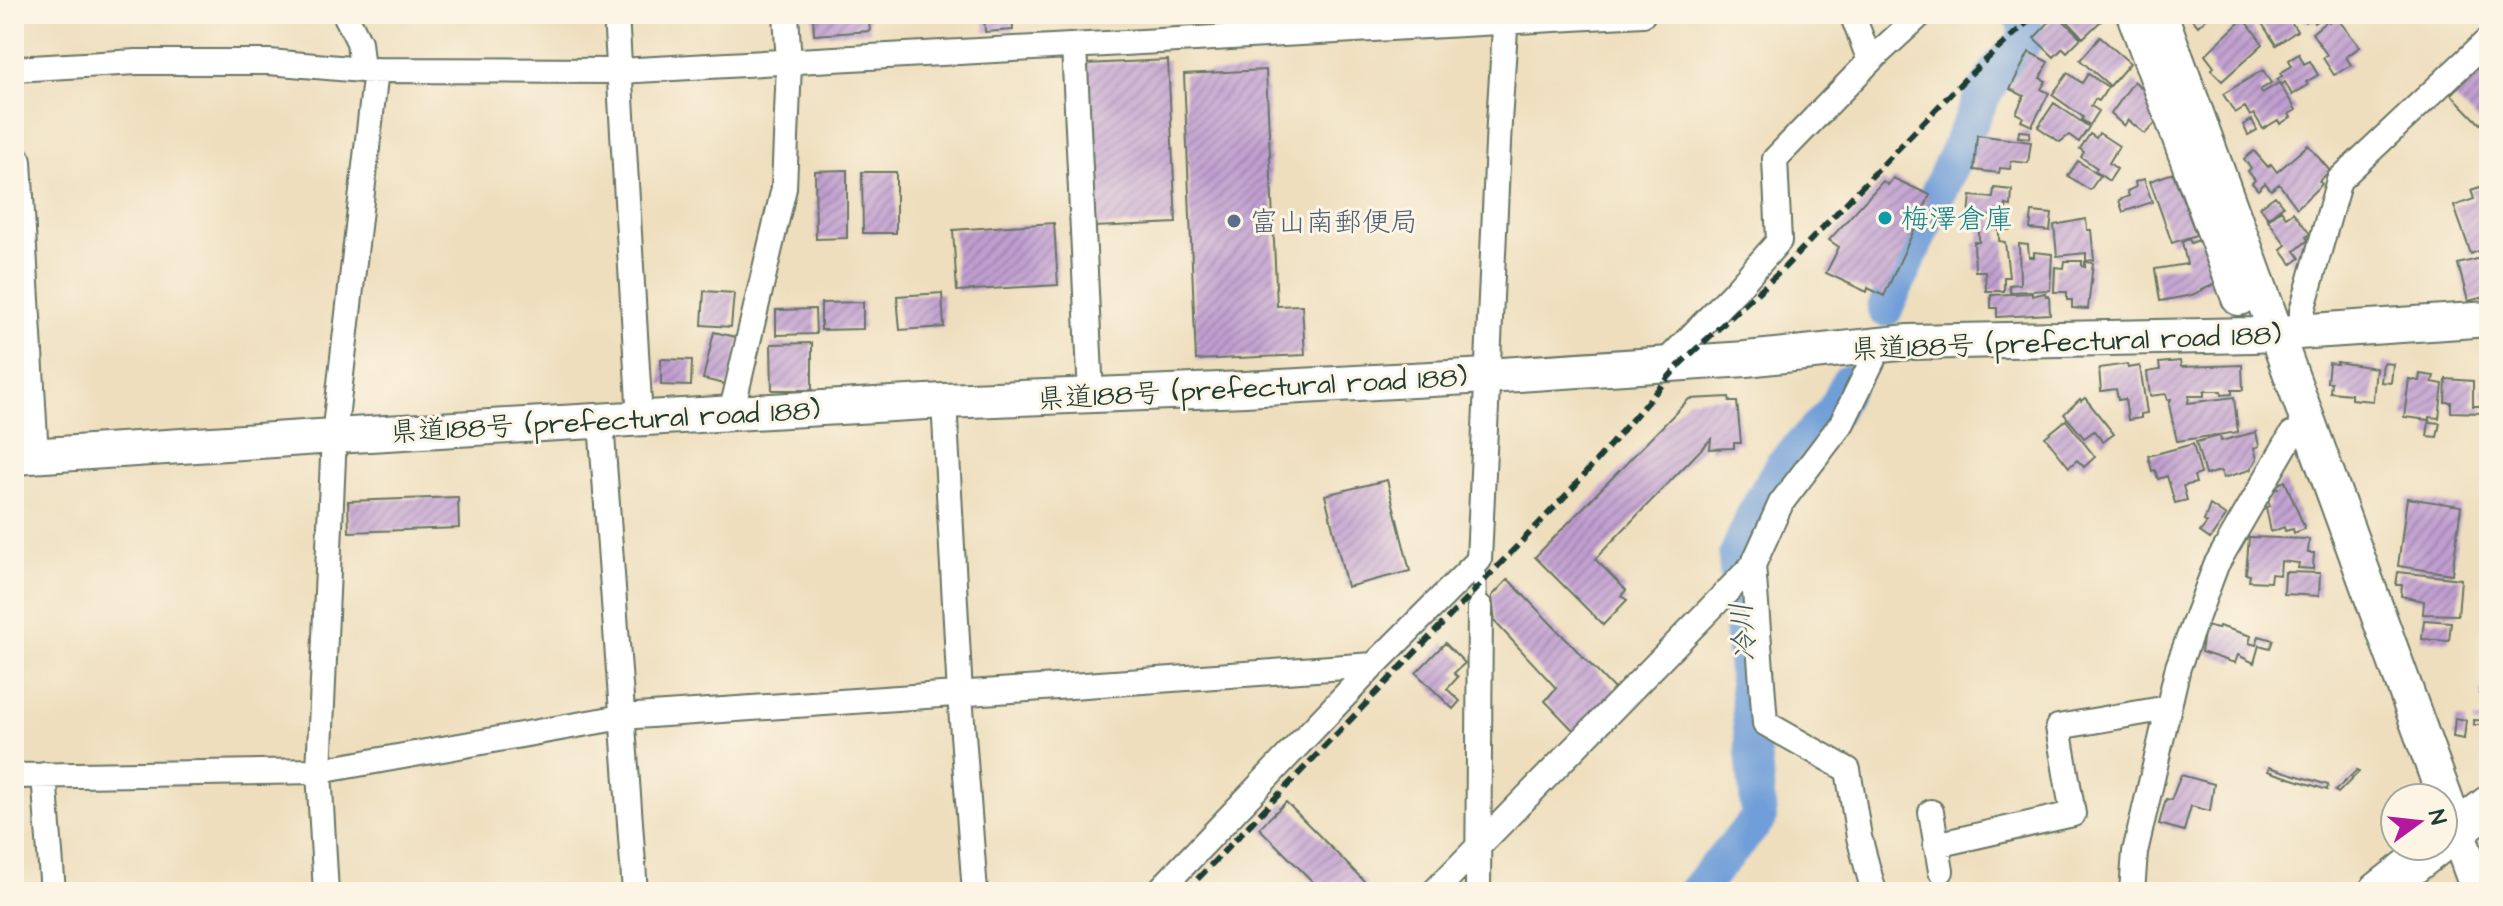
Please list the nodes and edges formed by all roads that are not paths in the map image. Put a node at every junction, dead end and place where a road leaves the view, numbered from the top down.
1 (345, 14) edge
2 (616, 14) edge
3 (786, 14) edge
4 (1643, 14) edge
5 (1852, 14) edge
6 (1921, 14) edge
7 (2134, 14) edge
8 (2160, 14) edge
9 (1506, 18) edge
10 (2489, 39) edge
11 (1074, 46) junction
12 (1870, 61) junction
13 (789, 64) junction
14 (14, 69) edge
15 (369, 70) junction
16 (619, 71) junction
17 (14, 162) edge
18 (2489, 319) edge
19 (2277, 333) junction
20 (1880, 345) junction
21 (1664, 364) junction
22 (1487, 376) junction
23 (1091, 395) junction
24 (944, 401) junction
25 (731, 414) junction
26 (640, 419) junction
27 (601, 422) junction
28 (2292, 434) junction
29 (334, 436) junction
30 (23, 456) edge
31 (1479, 560) junction
32 (1753, 565) junction
33 (1480, 607) joint
34 (1374, 665) junction
35 (960, 695) junction
36 (2168, 708) junction
37 (622, 717) junction
38 (319, 771) junction
39 (44, 775) junction
40 (14, 776) edge
41 (2417, 782) edge
42 (2425, 782) edge
43 (2489, 805) edge
44 (1931, 812) dead end
45 (2459, 829) edge
46 (1936, 845) junction
47 (1478, 846) junction
48 (2417, 862) edge
49 (2449, 862) edge
50 (2458, 862) edge
51 (1941, 871) dead end
52 (53, 892) edge
53 (326, 892) edge
54 (635, 892) edge
55 (975, 892) edge
56 (1158, 892) edge
57 (1434, 892) edge
58 (1478, 892) edge
59 (1874, 892) edge
60 (2132, 892) edge
61 (2378, 892) edge
62 (2456, 892) edge
63 (2479, 892) edge

1 - 15 street
2 - 16 street
3 - 13 street
4 - 9 street
5 - 12 street
6 - 12 street
7 - 19 main road
8 - 19 main road
9 - 11 street
9 - 22 street
10 - 19 street
11 - 13 street
11 - 23 street
12 - 21 street
13 - 16 street
13 - 25 street
14 - 15 street
15 - 16 street
15 - 29 street
16 - 26 street
17 - 30 main road
18 - 19 main road, 県道188号 (prefectural road 188)
19 - 20 main road, 県道188号 (prefectural road 188)
19 - 28 main road
19 - 42 main road
20 - 21 main road, 県道188号 (prefectural road 188)
20 - 32 street
21 - 22 main road, 県道188号 (prefectural road 188)
22 - 23 main road, 県道188号 (prefectural road 188)
22 - 31 street
23 - 24 main road, 県道188号 (prefectural road 188)
24 - 25 main road, 県道188号 (prefectural road 188)
24 - 35 street
25 - 26 main road, 県道188号 (prefectural road 188)
26 - 27 main road, 県道188号 (prefectural road 188)
27 - 29 main road, 県道188号 (prefectural road 188)
27 - 37 street
28 - 36 street
28 - 41 main road
29 - 30 main road, 県道188号 (prefectural road 188)
29 - 38 street
31 - 33 lane
31 - 34 street
32 - 47 street
32 - 59 street
33 - 47 street
34 - 35 street
34 - 56 street
35 - 37 street
35 - 55 street
36 - 46 street
36 - 60 street
37 - 38 street
37 - 54 street
38 - 39 street
38 - 53 street
39 - 40 street
39 - 52 street
43 - 45 main road
44 - 46 street
46 - 51 street
47 - 57 street
47 - 58 street
48 - 61 main road
49 - 62 main road
50 - 63 main road

